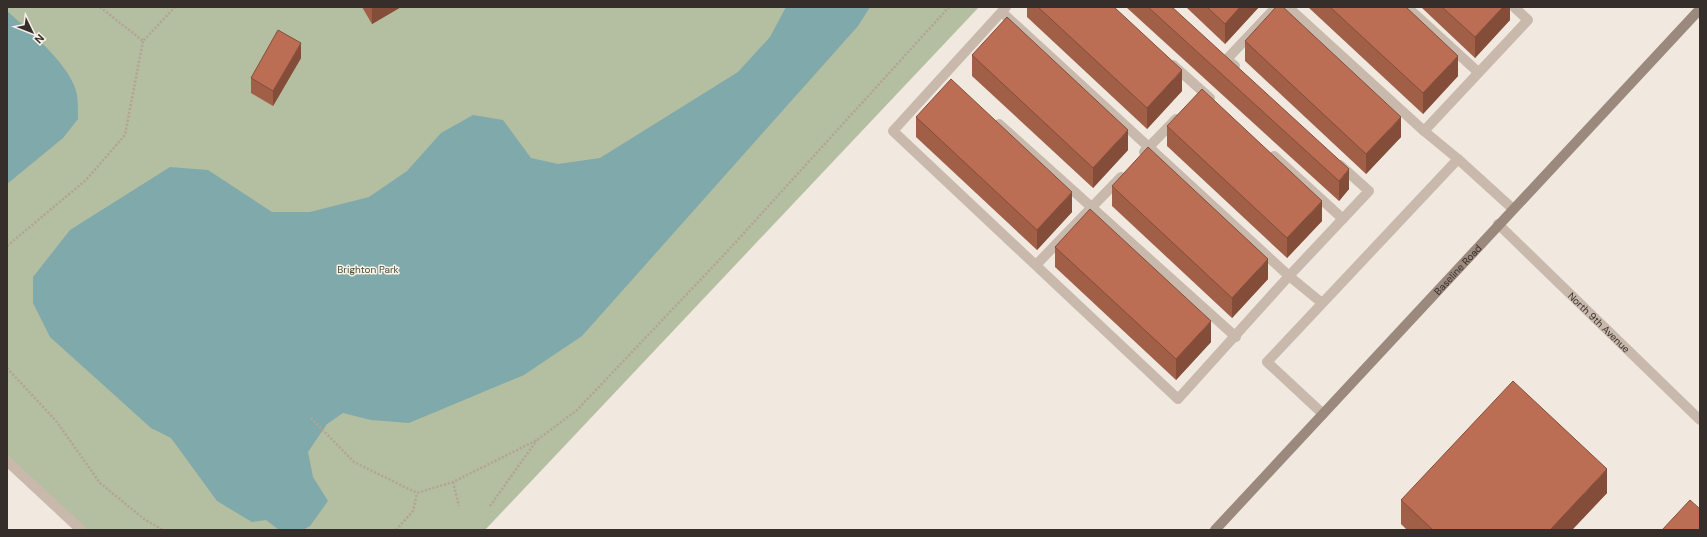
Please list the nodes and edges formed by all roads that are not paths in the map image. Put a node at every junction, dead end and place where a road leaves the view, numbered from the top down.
1 (1276, 7) edge
2 (1288, 7) edge
3 (1407, 7) edge
4 (1514, 7) edge
5 (1700, 8) edge
6 (1004, 10) edge
7 (1168, 60) edge
8 (1478, 72) junction
9 (1244, 75) edge
10 (1220, 107) edge
11 (1181, 114) edge
12 (992, 117) edge
13 (1424, 130) junction
14 (1148, 147) junction
15 (1267, 150) edge
16 (1138, 158) edge
17 (1458, 159) junction
18 (1334, 160) edge
19 (1128, 169) edge
20 (1092, 208) junction
21 (1513, 209) junction
22 (1343, 219) junction
23 (1498, 224) junction
24 (1036, 265) junction
25 (1289, 276) junction
26 (1322, 304) junction
27 (1236, 337) junction
28 (1323, 414) junction
29 (1700, 420) edge
30 (7, 461) edge
31 (78, 529) edge
32 (1215, 530) edge

1 - 9 street
2 - 13 street
3 - 8 street
4 - 8 street
5 - 21 main road, Baseline Road
6 - 14 street
6 - 24 street
7 - 10 street
8 - 13 street
11 - 14 street
12 - 20 street
13 - 17 street
14 - 16 street
14 - 25 street
15 - 22 street
17 - 21 street
17 - 26 street
18 - 22 street
19 - 20 street
20 - 24 street
20 - 27 street
21 - 23 main road, Baseline Road
22 - 25 street
23 - 28 main road, Baseline Road
23 - 29 street, North 9th Avenue
24 - 27 street
25 - 26 street
25 - 27 street
26 - 28 street
28 - 32 main road, Baseline Road
30 - 31 street

